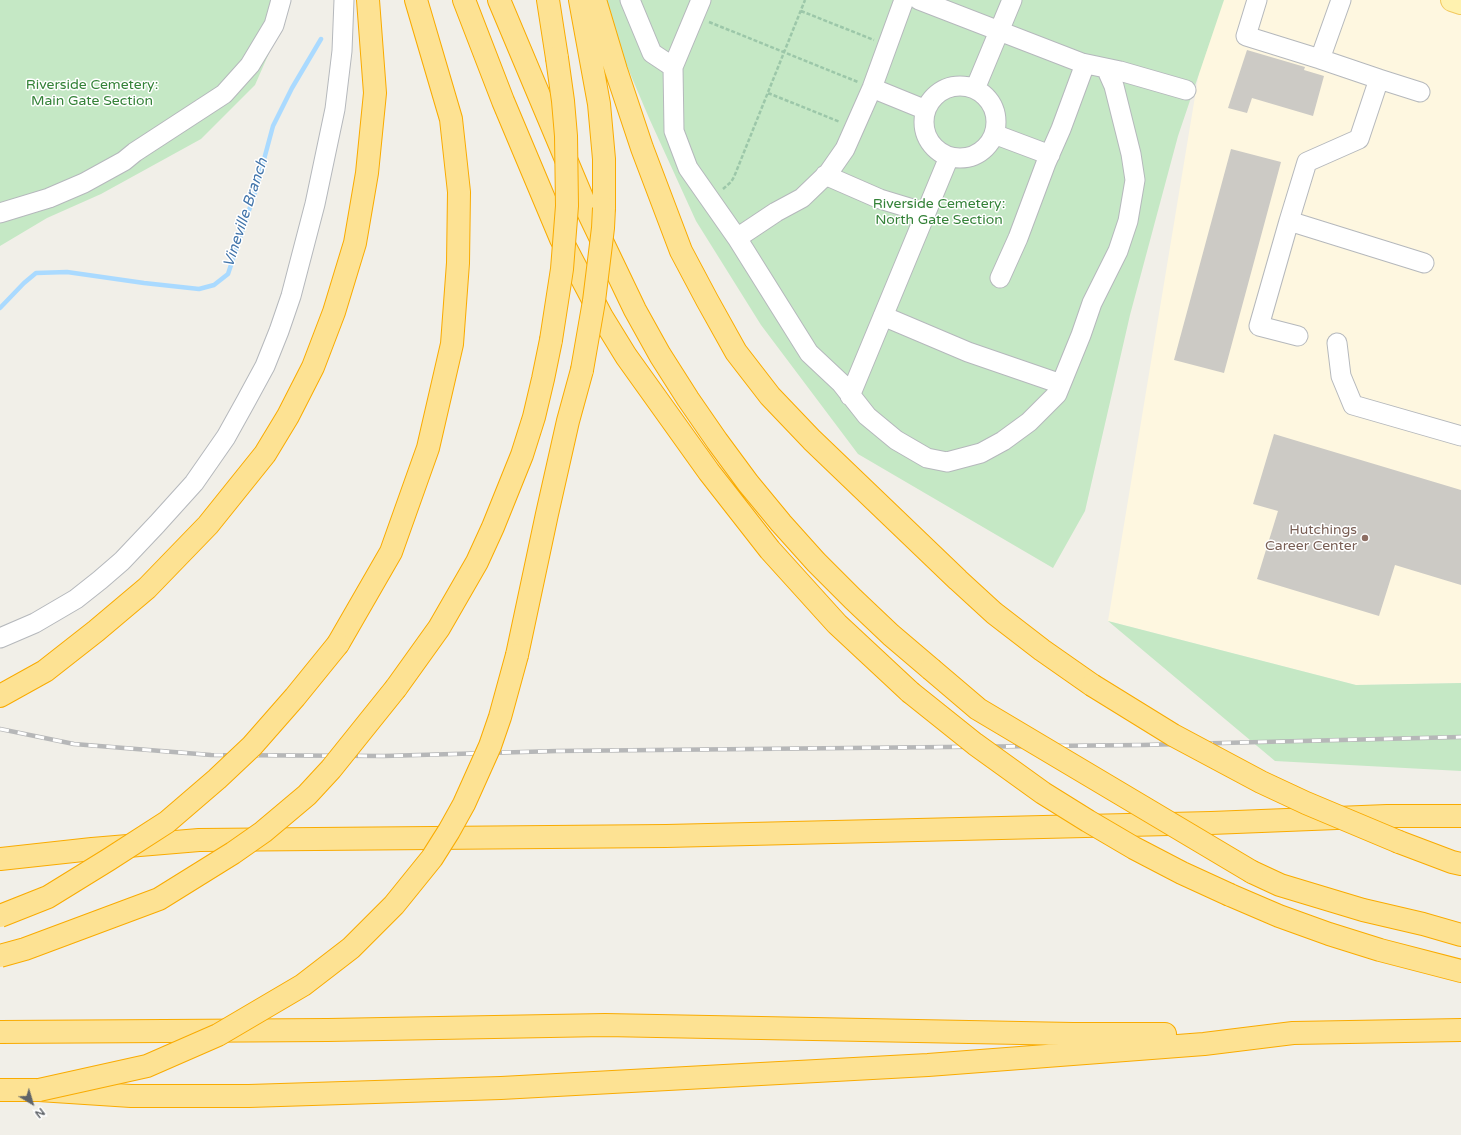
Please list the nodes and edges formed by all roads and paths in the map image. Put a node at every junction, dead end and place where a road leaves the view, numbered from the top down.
1 (281, 0) edge
2 (344, 0) edge
3 (368, 0) edge
4 (416, 0) edge
5 (464, 0) edge
6 (500, 0) edge
7 (548, 0) edge
8 (580, 0) edge
9 (595, 0) edge
10 (630, 0) edge
11 (805, 0) edge
12 (904, 0) edge
13 (919, 0) edge
14 (1012, 0) edge
15 (1257, 0) edge
16 (1341, 0) edge
17 (1453, 0) edge
18 (1461, 3) edge
19 (697, 8) edge
20 (801, 11) junction
21 (999, 32) junction
22 (887, 46) junction
23 (785, 52) junction
24 (1320, 59) junction
25 (1085, 64) junction
26 (673, 67) junction
27 (1106, 68) junction
28 (1378, 79) junction
29 (872, 88) junction
30 (975, 89) junction
31 (1186, 90) dead end
32 (1420, 92) dead end
33 (768, 93) junction
34 (926, 110) junction
35 (855, 127) junction
36 (994, 134) junction
37 (1050, 155) junction
38 (949, 156) junction
39 (825, 175) junction
40 (708, 197) junction
41 (0, 213) edge
42 (926, 213) junction
43 (1289, 221) junction
44 (737, 238) junction
45 (1424, 263) dead end
46 (1000, 278) dead end
47 (883, 316) junction
48 (1298, 336) dead end
49 (1337, 343) dead end
50 (1061, 384) junction
51 (850, 396) junction
52 (1461, 436) edge
53 (0, 638) edge
54 (0, 696) edge
55 (1461, 816) edge
56 (0, 859) edge
57 (1461, 864) edge
58 (0, 916) edge
59 (1461, 935) edge
60 (0, 956) edge
61 (1461, 971) edge
62 (1461, 1030) edge
63 (0, 1032) edge
64 (1292, 1033) junction
65 (0, 1090) edge
66 (39, 1090) junction

1 - 41 street
2 - 53 street
3 - 54 highway
4 - 58 highway, bridge
5 - 61 highway, bridge
6 - 59 highway, bridge
7 - 60 highway, bridge
8 - 66 highway, bridge
9 - 57 highway, bridge
10 - 26 street
11 - 20 path
12 - 22 street
13 - 21 street
14 - 21 street
15 - 24 street
16 - 24 street
17 - 18 main road
19 - 23 path
19 - 26 street
20 - 22 path
20 - 23 path
21 - 25 street
21 - 30 street
22 - 29 street
23 - 29 path
23 - 33 path
24 - 28 street
25 - 27 street
25 - 37 street
26 - 40 street
27 - 31 street
27 - 50 street
28 - 32 street
28 - 43 street
29 - 34 street
29 - 35 street
30 - 34 street
30 - 36 street
33 - 35 path
33 - 40 path
34 - 38 street
35 - 39 street
36 - 37 street
36 - 38 street
37 - 46 street
38 - 42 street
39 - 42 street
39 - 44 street
40 - 44 street
42 - 47 street
43 - 45 street
43 - 48 street
44 - 51 street
47 - 50 street
47 - 51 street
49 - 52 street
50 - 51 street
55 - 56 highway
62 - 64 highway
63 - 64 highway
64 - 66 highway, bridge
65 - 66 highway

